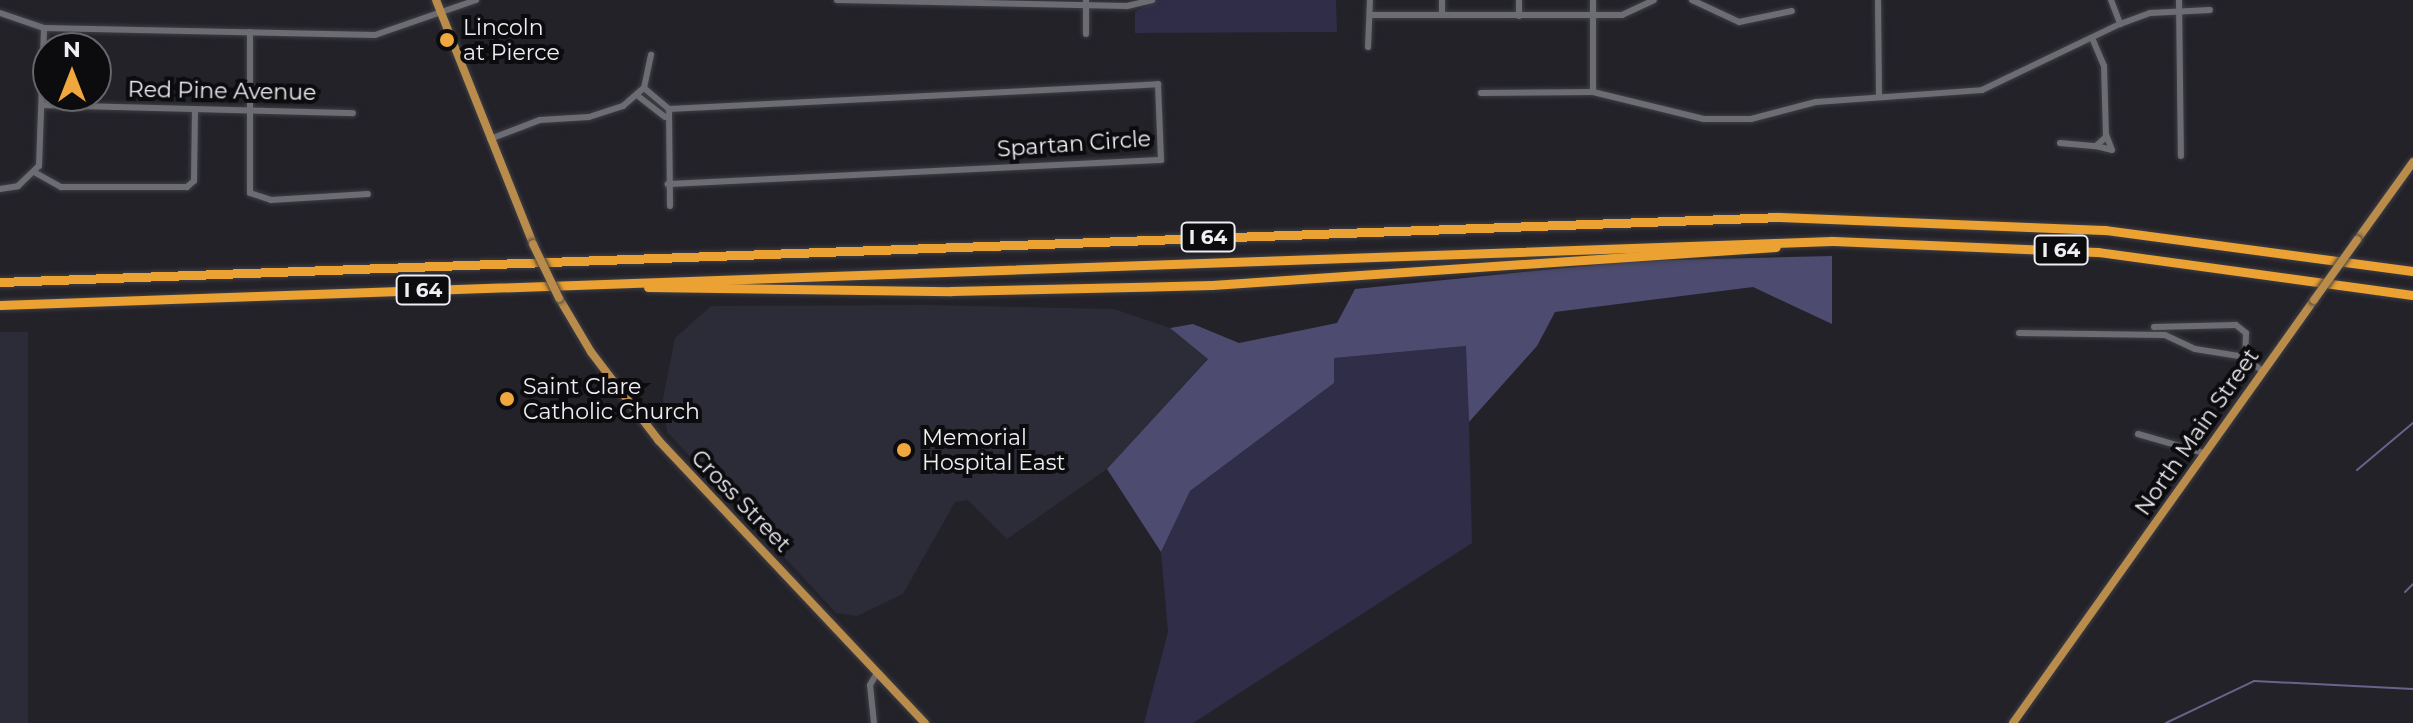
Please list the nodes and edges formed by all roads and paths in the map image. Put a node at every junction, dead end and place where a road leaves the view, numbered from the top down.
1 (436, 0) edge
2 (476, 0) edge
3 (837, 0) edge
4 (1152, 0) edge
5 (1370, 0) edge
6 (1442, 0) edge
7 (1519, 0) edge
8 (1593, 0) edge
9 (1654, 0) edge
10 (1692, 0) edge
11 (1878, 0) edge
12 (2111, 0) edge
13 (2179, 0) edge
14 (999, 2) edge
15 (1086, 3) edge
16 (2210, 10) dead end
17 (1792, 11) dead end
18 (2180, 11) junction
19 (0, 13) edge
20 (441, 14) junction
21 (1370, 15) junction
22 (1442, 15) junction
23 (1519, 16) junction
24 (1593, 16) junction
25 (2120, 24) junction
26 (44, 28) junction
27 (44, 32) edge
28 (250, 32) junction
29 (1086, 34) dead end
30 (2092, 38) junction
31 (1368, 47) dead end
32 (651, 55) dead end
33 (644, 88) junction
34 (1593, 92) junction
35 (1481, 93) dead end
36 (638, 96) junction
37 (1879, 96) junction
38 (112, 107) edge
39 (195, 109) junction
40 (669, 109) junction
41 (250, 110) junction
42 (42, 112) edge
43 (353, 113) dead end
44 (665, 117) junction
45 (2106, 134) junction
46 (490, 139) junction
47 (2060, 143) dead end
48 (2096, 146) junction
49 (2181, 156) dead end
50 (2413, 162) edge
51 (34, 172) junction
52 (668, 184) junction
53 (0, 189) edge
54 (368, 194) dead end
55 (670, 206) dead end
56 (1832, 241) junction
57 (2413, 271) edge
58 (0, 282) edge
59 (601, 284) junction
60 (2413, 295) edge
61 (0, 305) edge
62 (2154, 327) dead end
63 (2019, 333) dead end
64 (2245, 357) junction
65 (2262, 371) junction
66 (2138, 434) dead end
67 (2204, 453) junction
68 (877, 673) junction
69 (874, 723) edge
70 (925, 723) edge
71 (2013, 723) edge

1 - 20 main road, Cross Street
2 - 20 street
3 - 14 street
4 - 15 street
5 - 21 street
6 - 22 street
7 - 23 street
8 - 24 street
9 - 24 street
10 - 17 street
11 - 37 street
12 - 25 street
13 - 18 street
14 - 15 street
15 - 29 street
16 - 18 street
18 - 25 street
18 - 49 street
19 - 26 street
20 - 28 street
20 - 46 main road, Cross Street
21 - 22 street
21 - 31 street
22 - 23 street
23 - 24 street
24 - 34 street
25 - 30 street
26 - 27 street
26 - 28 street
28 - 41 street
30 - 37 street
30 - 45 street
32 - 33 street
33 - 36 street
33 - 40 street
34 - 35 street
34 - 37 street
36 - 44 street
36 - 46 street
38 - 39 street, Red Pine Avenue
39 - 41 street, Red Pine Avenue
39 - 51 street
40 - 44 street
40 - 52 street, Spartan Circle
41 - 43 street, Red Pine Avenue
41 - 54 street
42 - 51 street
44 - 52 street
45 - 48 street
45 - 48 street
46 - 68 main road, Cross Street, bridge
47 - 48 street
50 - 65 main road, North Main Street, bridge
51 - 53 street
52 - 55 street
56 - 59 highway, I 64
56 - 59 highway
56 - 60 highway, I 64
57 - 58 highway, I 64
59 - 61 highway, I 64
62 - 64 street
63 - 64 street
64 - 65 street
65 - 67 main road, North Main Street
66 - 67 street
67 - 71 main road, North Main Street
68 - 69 street
68 - 70 main road, Cross Street

